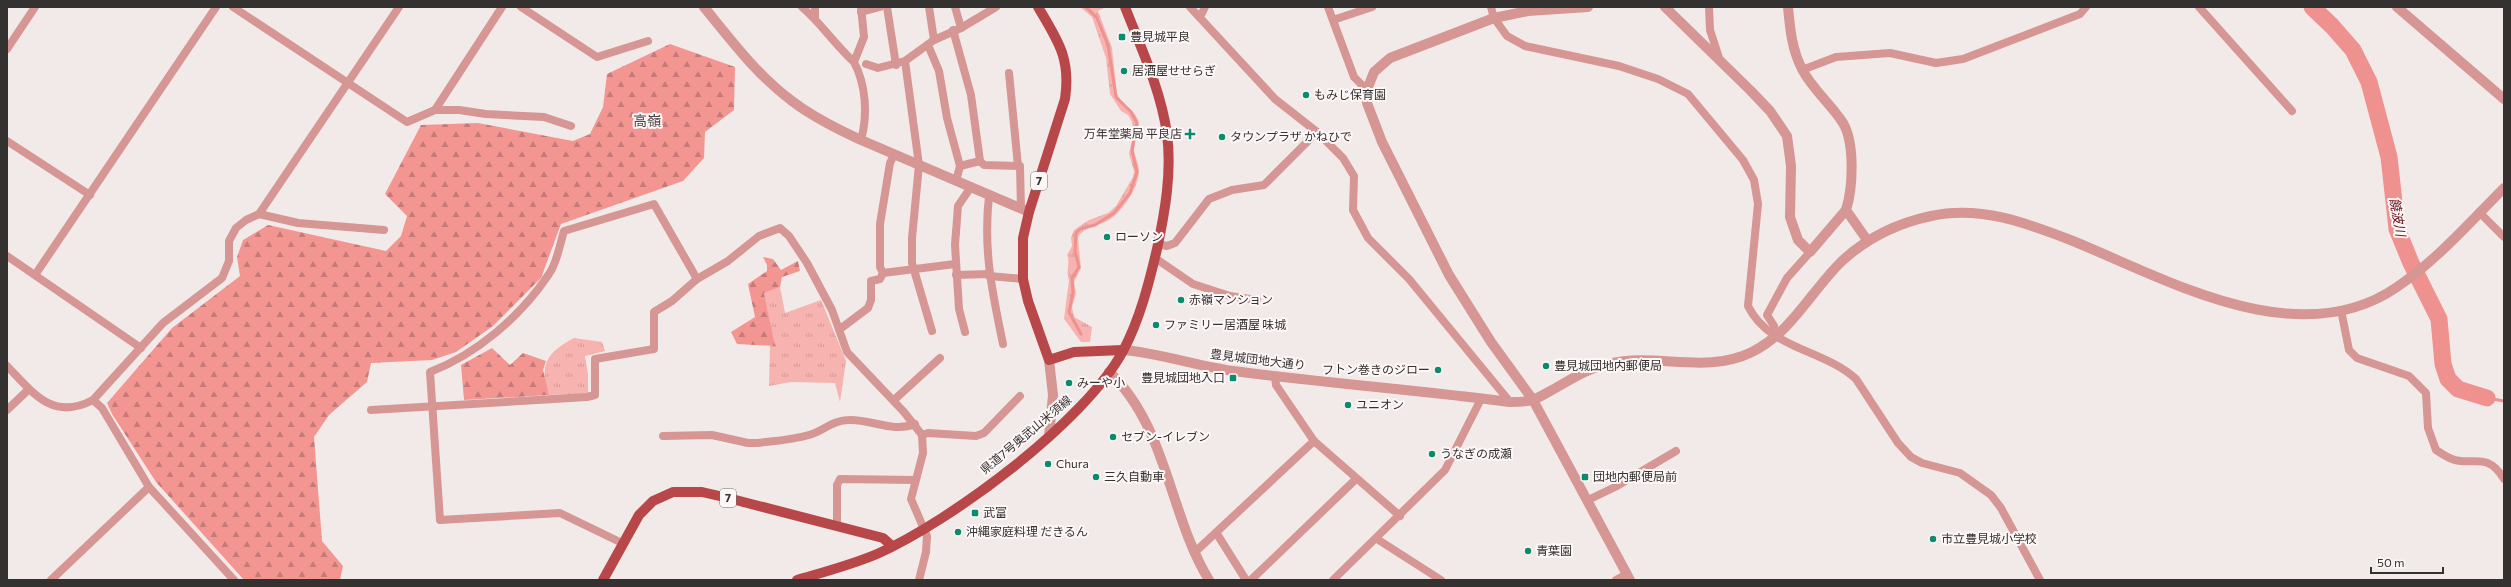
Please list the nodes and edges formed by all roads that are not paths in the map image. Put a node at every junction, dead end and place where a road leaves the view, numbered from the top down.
1 (35, 7) edge
2 (216, 7) edge
3 (233, 7) edge
4 (399, 7) edge
5 (502, 7) edge
6 (521, 7) edge
7 (706, 7) edge
8 (802, 7) edge
9 (815, 7) edge
10 (880, 7) edge
11 (887, 7) edge
12 (929, 7) edge
13 (955, 7) edge
14 (996, 7) edge
15 (1038, 7) edge
16 (1125, 7) edge
17 (1190, 7) edge
18 (1204, 7) edge
19 (1328, 7) edge
20 (1372, 7) edge
21 (1491, 7) edge
22 (1588, 7) edge
23 (1665, 7) edge
24 (1709, 7) edge
25 (1788, 7) edge
26 (2086, 7) edge
27 (2199, 7) edge
28 (2397, 7) edge
29 (861, 9) edge
30 (815, 17) junction
31 (1200, 17) junction
32 (1494, 18) junction
33 (1333, 20) junction
34 (957, 29) junction
35 (648, 41) dead end
36 (931, 42) junction
37 (7, 48) edge
38 (905, 61) junction
39 (854, 62) junction
40 (866, 64) dead end
41 (1721, 64) junction
42 (896, 65) junction
43 (1802, 70) junction
44 (1009, 73) dead end
45 (347, 83) junction
46 (1367, 90) junction
47 (2504, 99) edge
48 (435, 110) junction
49 (2292, 111) dead end
50 (571, 126) dead end
51 (1317, 132) junction
52 (861, 140) junction
53 (7, 141) edge
54 (894, 155) junction
55 (980, 161) junction
56 (919, 165) junction
57 (960, 166) junction
58 (1018, 166) junction
59 (956, 181) junction
60 (971, 187) junction
61 (2504, 188) edge
62 (90, 195) junction
63 (990, 196) junction
64 (1025, 210) junction
65 (1846, 210) junction
66 (2479, 212) junction
67 (259, 214) junction
68 (384, 230) dead end
69 (2504, 237) edge
70 (1867, 240) junction
71 (1158, 244) junction
72 (1810, 252) junction
73 (7, 256) edge
74 (1155, 258) junction
75 (955, 264) junction
76 (914, 271) junction
77 (883, 273) junction
78 (35, 275) junction
79 (956, 275) junction
80 (989, 275) junction
81 (697, 278) junction
82 (1023, 279) junction
83 (1257, 300) dead end
84 (2341, 310) junction
85 (1774, 326) dead end
86 (840, 329) junction
87 (932, 331) dead end
88 (965, 332) dead end
89 (1777, 336) junction
90 (1003, 344) dead end
91 (141, 348) junction
92 (1123, 350) junction
93 (940, 358) dead end
94 (1049, 360) junction
95 (7, 366) edge
96 (1109, 372) junction
97 (1275, 376) junction
98 (29, 389) junction
99 (1020, 396) dead end
100 (1481, 399) junction
101 (93, 400) junction
102 (894, 400) junction
103 (1533, 400) junction
104 (1510, 402) junction
105 (432, 407) junction
106 (7, 410) edge
107 (371, 410) dead end
108 (915, 424) junction
109 (922, 435) junction
110 (663, 436) dead end
111 (1049, 436) junction
112 (1314, 442) junction
113 (1676, 452) dead end
114 (1356, 479) junction
115 (2504, 479) edge
116 (915, 480) junction
117 (149, 487) junction
118 (1588, 500) junction
119 (1400, 516) junction
120 (837, 526) junction
121 (924, 530) junction
122 (1217, 534) junction
123 (1377, 539) junction
124 (622, 543) junction
125 (892, 546) junction
126 (1194, 553) junction
127 (1628, 577) edge
128 (1337, 579) edge
129 (51, 580) edge
130 (234, 580) edge
131 (603, 580) edge
132 (797, 580) edge
133 (919, 580) edge
134 (1210, 580) edge
135 (1246, 580) edge
136 (1251, 580) edge
137 (1441, 580) edge
138 (1616, 580) edge
139 (2040, 580) edge

1 - 37 street
2 - 62 street
3 - 45 street
4 - 45 street
5 - 48 street
6 - 35 street
7 - 52 street
8 - 30 street
9 - 30 street
10 - 29 street
11 - 42 street
12 - 36 street
13 - 34 street
14 - 34 street
15 - 64 main road, 7
16 - 71 main road, 県道7号奥武山米須線
17 - 31 street
18 - 31 street
19 - 33 street
20 - 33 street
21 - 32 street
22 - 32 street
23 - 41 street
24 - 41 street
25 - 43 street
26 - 43 street
27 - 49 street
28 - 47 street
29 - 39 street
30 - 39 street
31 - 51 street
32 - 46 street
32 - 89 street
33 - 46 street
34 - 36 street
34 - 55 street
36 - 38 street
36 - 57 street
38 - 42 street
38 - 56 street
39 - 52 street
40 - 42 street
41 - 72 street
43 - 65 street
44 - 58 street
45 - 48 street
45 - 67 street
46 - 103 street
48 - 50 street
51 - 71 street
51 - 104 street
52 - 54 street
53 - 62 street
54 - 56 street
54 - 77 street
55 - 57 street
55 - 58 street
56 - 59 street
56 - 76 street
57 - 59 street
58 - 64 street
59 - 60 street
60 - 63 street
60 - 75 street
61 - 66 street
62 - 78 street
63 - 64 street
63 - 80 street
64 - 82 main road, 7
65 - 70 street
65 - 72 street
66 - 69 street
66 - 84 street
67 - 68 street
67 - 91 street
70 - 84 street
70 - 89 street
71 - 74 main road, 県道7号奥武山米須線
72 - 85 street
73 - 78 street
74 - 83 street
74 - 92 main road, 県道7号奥武山米須線
75 - 76 street
75 - 79 street
76 - 77 street
76 - 87 street
77 - 86 street
78 - 91 street
79 - 80 street
79 - 88 street
80 - 82 street
80 - 90 street
81 - 86 street
81 - 105 street
81 - 105 street
82 - 94 main road, 7
84 - 115 street
86 - 102 street
89 - 103 street
89 - 139 street
91 - 101 street
92 - 94 main road
92 - 96 main road, 県道7号奥武山米須線
92 - 97 street, 豊見城団地大通り
93 - 102 street
94 - 111 street
95 - 98 street
96 - 111 main road, 県道7号奥武山米須線
96 - 126 street
97 - 100 street, 豊見城団地大通り
97 - 112 street
98 - 101 street
98 - 106 street
99 - 109 street
100 - 104 street, 豊見城団地大通り
100 - 119 street
101 - 117 street
102 - 108 street
103 - 104 street, 豊見城団地大通り
103 - 118 street
105 - 107 street
105 - 124 street
108 - 109 street
108 - 110 street
109 - 116 street
111 - 121 main road, 県道7号奥武山米須線
112 - 114 street
112 - 122 street
113 - 118 street
114 - 119 street
114 - 136 street
116 - 120 street
116 - 121 street
117 - 129 street
117 - 130 street
118 - 127 street
119 - 123 street
120 - 124 main road, 7
120 - 125 main road, 7
121 - 125 main road, 県道7号奥武山米須線
121 - 133 street
122 - 126 street
122 - 135 street
123 - 128 street
123 - 137 street
124 - 131 main road, 7
125 - 132 main road, 県道7号奥武山米須線
126 - 134 street
127 - 138 street

